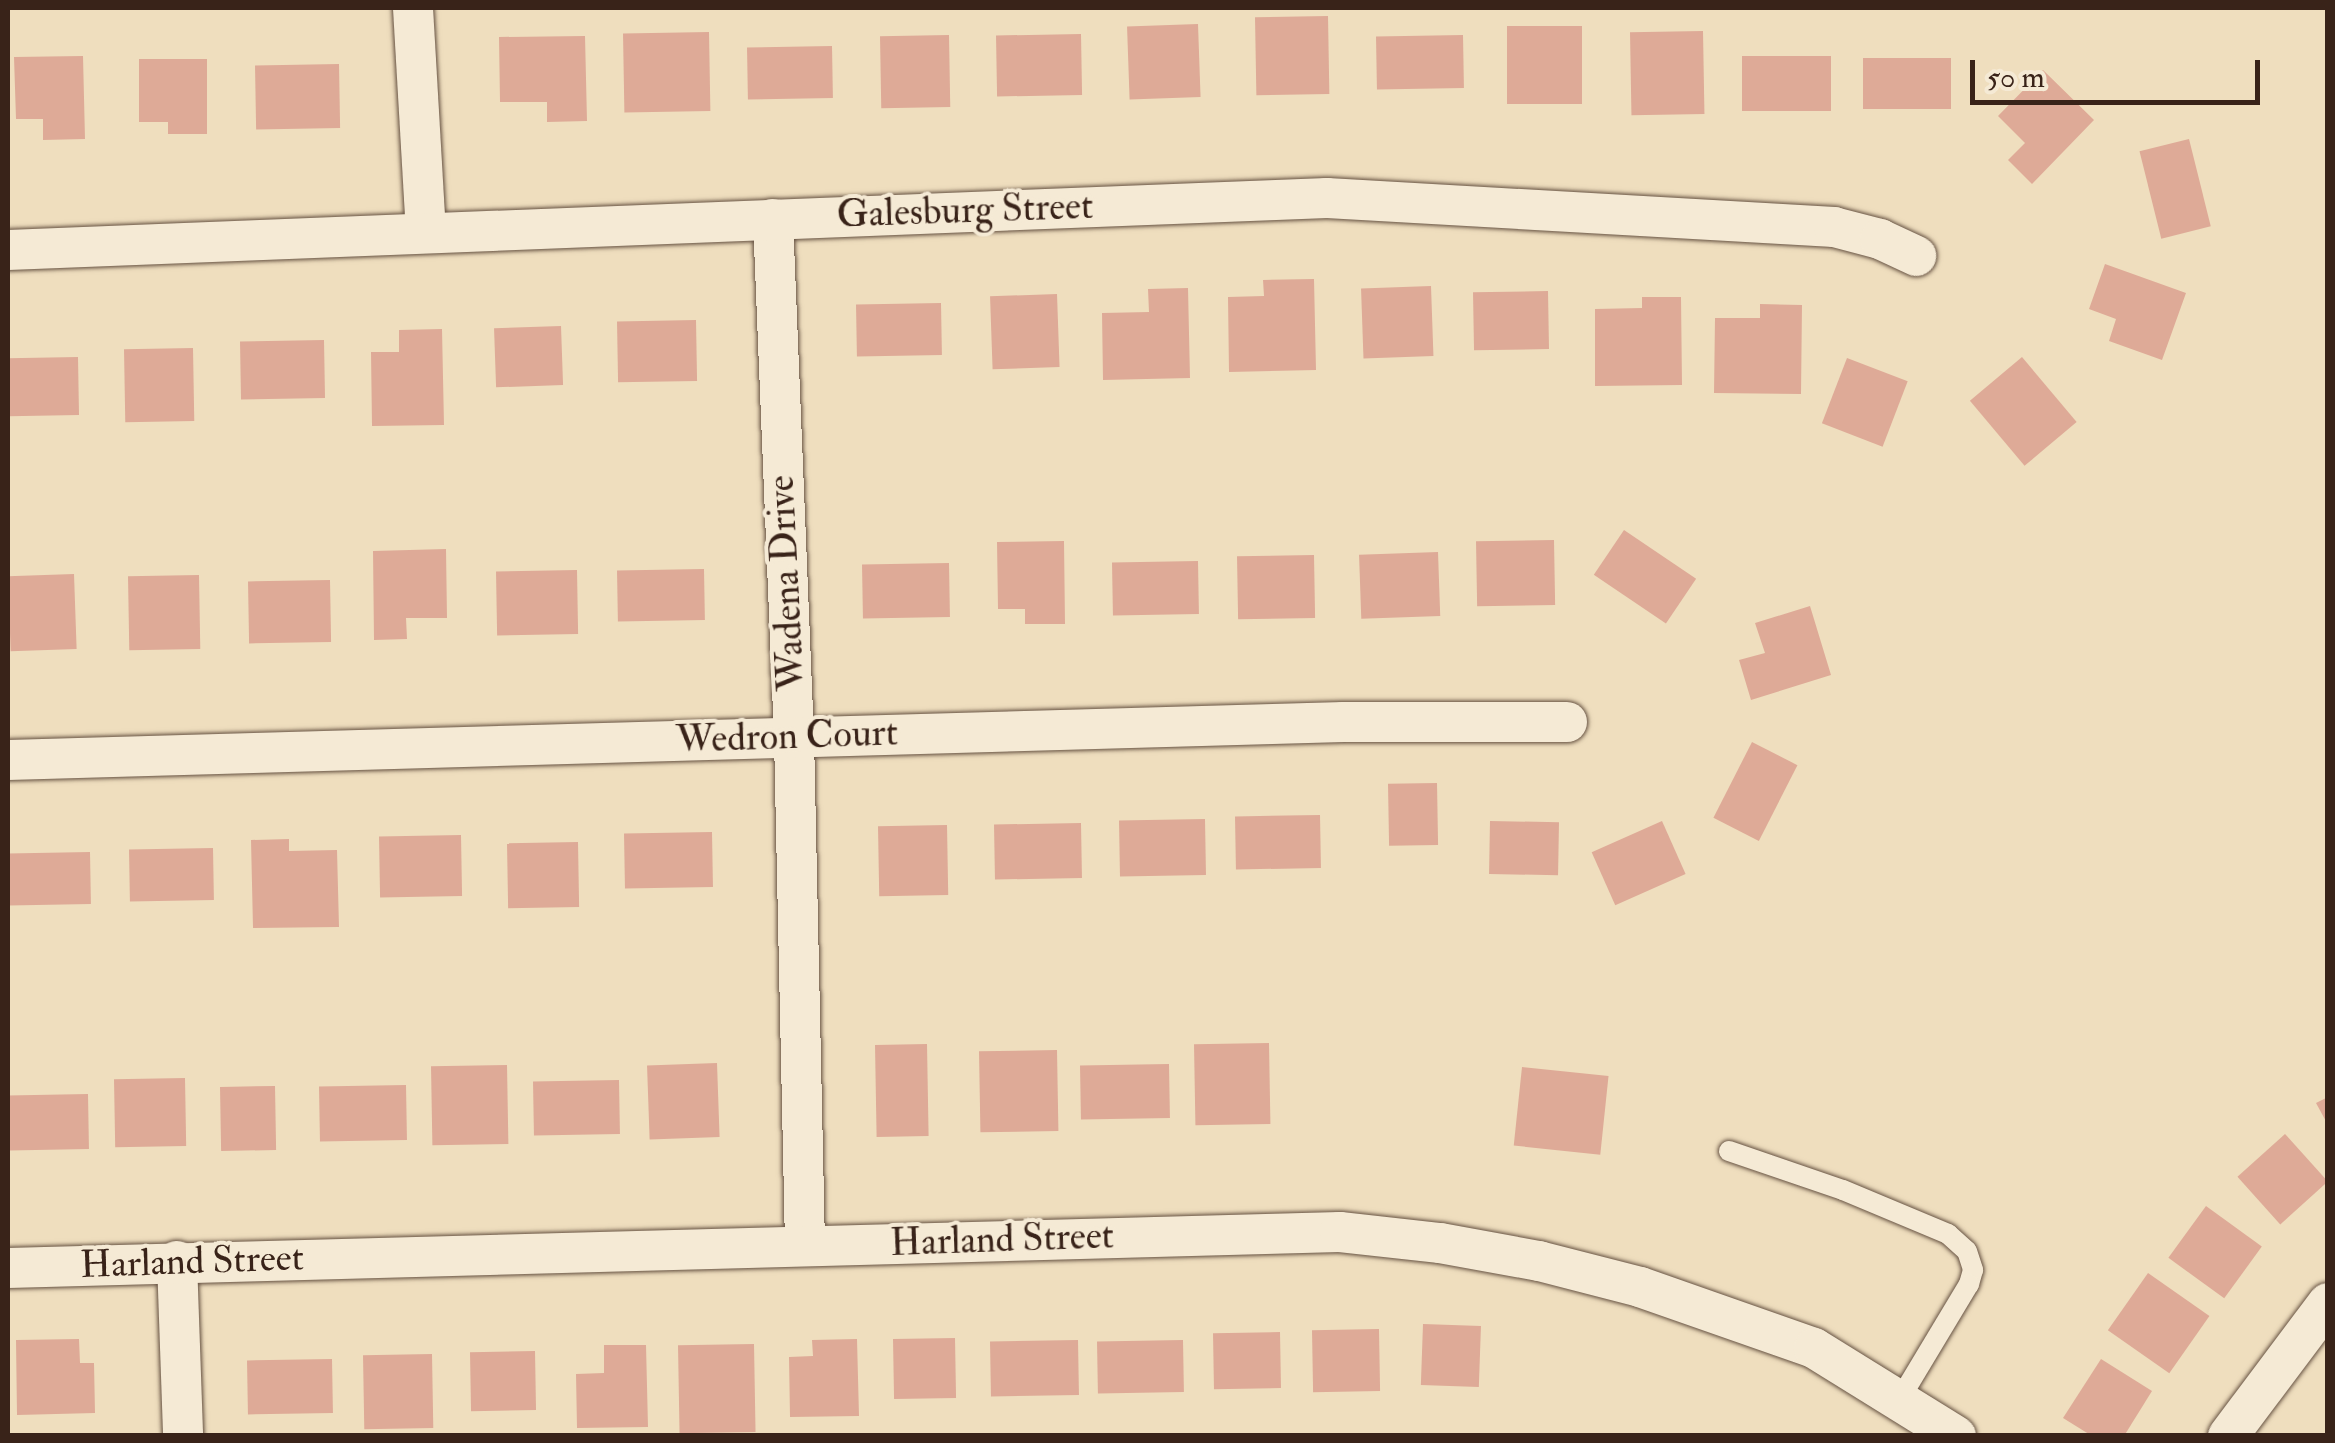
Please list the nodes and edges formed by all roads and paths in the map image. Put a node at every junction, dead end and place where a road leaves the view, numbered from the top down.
1 (413, 8) edge
2 (773, 219) junction
3 (426, 232) junction
4 (8, 250) edge
5 (1916, 256) dead end
6 (1567, 722) dead end
7 (794, 736) junction
8 (8, 760) edge
9 (1729, 1151) dead end
10 (805, 1246) junction
11 (176, 1260) junction
12 (8, 1268) edge
13 (2328, 1303) edge
14 (1900, 1399) junction
15 (183, 1436) edge
16 (1956, 1436) edge
17 (2228, 1436) edge

1 - 3 street
2 - 3 street, Galesburg Street
2 - 5 street, Galesburg Street
2 - 7 street, Wadena Drive
3 - 4 street, Galesburg Street
6 - 7 street, Wedron Court
7 - 8 street, Wedron Court
7 - 10 street, Wadena Drive
9 - 14 lane
10 - 11 street, Harland Street
10 - 14 street, Harland Street
11 - 12 street, Harland Street
11 - 15 street
13 - 17 street
14 - 16 street, Harland Street

